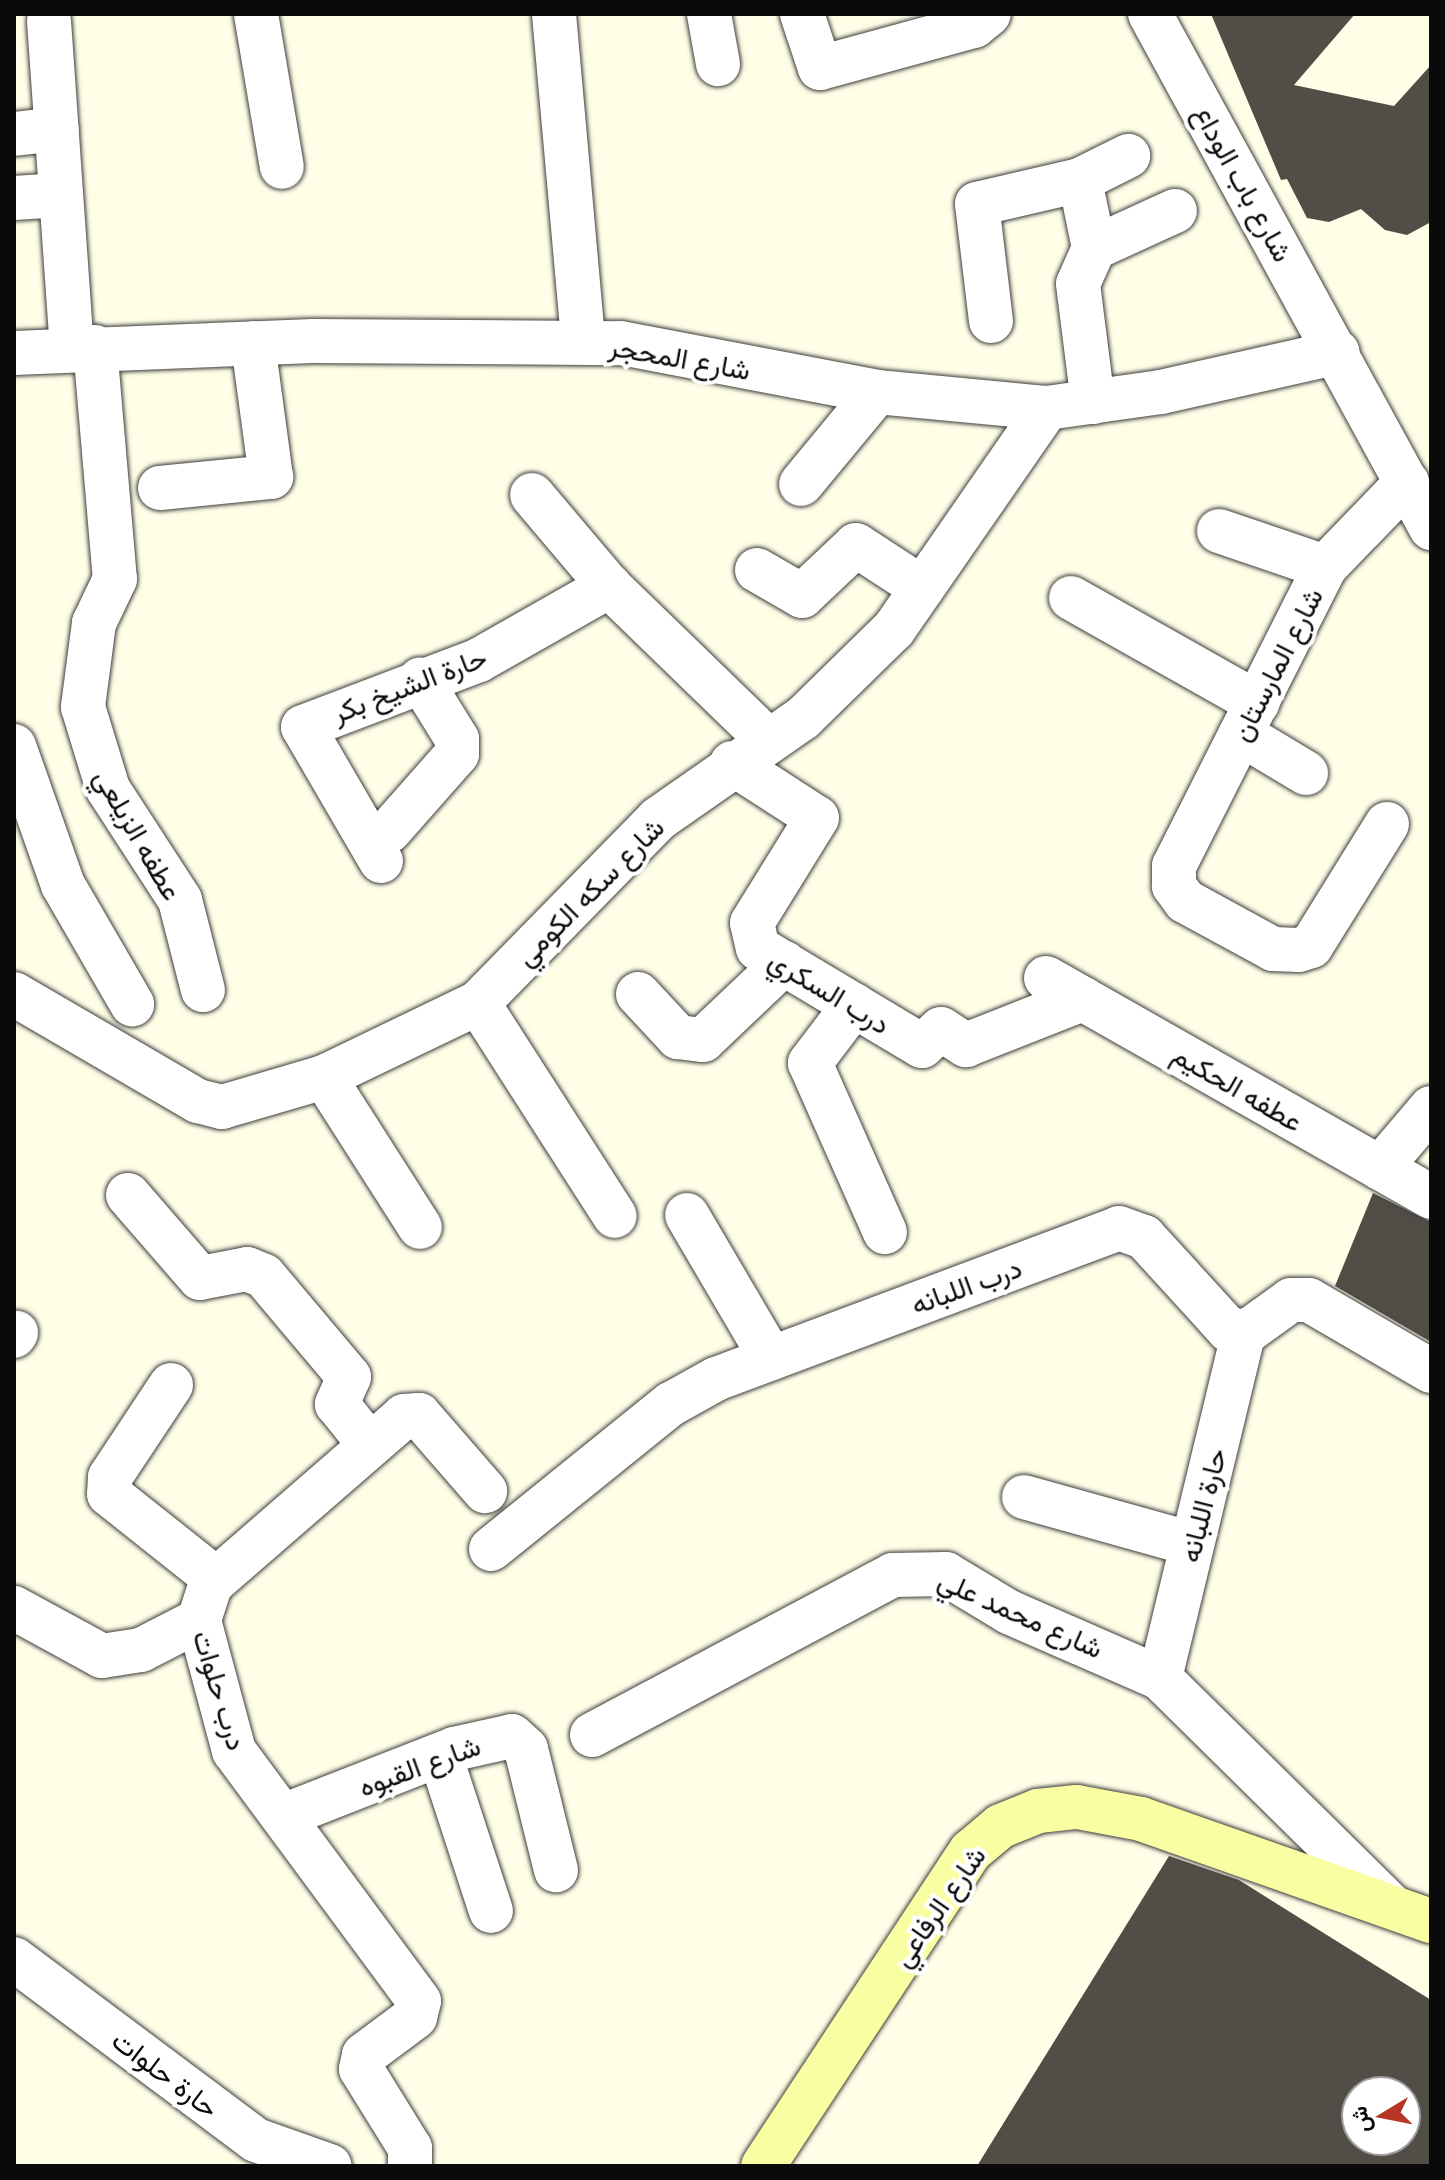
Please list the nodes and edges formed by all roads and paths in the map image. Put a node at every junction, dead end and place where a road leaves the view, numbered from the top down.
1 (256, 14) edge
2 (554, 14) edge
3 (709, 14) edge
4 (802, 14) edge
5 (989, 14) edge
6 (1150, 14) edge
7 (49, 21) dead end
8 (718, 64) dead end
9 (57, 129) junction
10 (14, 134) edge
11 (1128, 156) dead end
12 (282, 167) dead end
13 (1080, 180) junction
14 (61, 195) junction
15 (14, 198) edge
16 (1175, 211) dead end
17 (1094, 248) junction
18 (991, 321) dead end
19 (583, 342) junction
20 (253, 343) junction
21 (84, 347) junction
22 (1338, 352) junction
23 (14, 353) edge
24 (877, 392) junction
25 (1093, 402) junction
26 (1047, 408) junction
27 (1407, 482) junction
28 (801, 484) dead end
29 (160, 488) dead end
30 (532, 495) dead end
31 (1431, 528) edge
32 (1219, 531) dead end
33 (1325, 567) junction
34 (757, 570) dead end
35 (609, 586) junction
36 (922, 588) junction
37 (1071, 598) dead end
38 (420, 679) junction
39 (1249, 718) junction
40 (14, 746) edge
41 (751, 752) junction
42 (1306, 773) dead end
43 (1387, 824) dead end
44 (784, 963) junction
45 (1064, 989) joint
46 (203, 990) dead end
47 (14, 994) edge
48 (638, 994) dead end
49 (478, 1003) junction
50 (132, 1004) dead end
51 (854, 1005) junction
52 (324, 1077) junction
53 (1431, 1108) edge
54 (1380, 1168) junction
55 (128, 1195) dead end
56 (1431, 1197) edge
57 (687, 1215) dead end
58 (615, 1216) dead end
59 (420, 1227) dead end
60 (885, 1232) dead end
61 (1244, 1332) junction
62 (771, 1358) junction
63 (1431, 1371) edge
64 (171, 1385) dead end
65 (370, 1445) junction
66 (485, 1491) dead end
67 (1024, 1497) dead end
68 (1192, 1544) junction
69 (491, 1549) dead end
70 (216, 1579) junction
71 (14, 1608) edge
72 (199, 1620) junction
73 (1160, 1678) junction
74 (592, 1735) dead end
75 (440, 1755) junction
76 (283, 1816) junction
77 (556, 1870) dead end
78 (491, 1911) dead end
79 (1411, 1913) edge
80 (17, 1967) edge
81 (254, 2153) edge
82 (330, 2166) edge
83 (410, 2166) edge
84 (763, 2166) edge

1 - 12 street
2 - 19 street
3 - 8 street
4 - 5 street
6 - 22 street, شارع باب الوداع
7 - 9 street, عطفه الزيلعي
9 - 10 street
9 - 14 street, عطفه الزيلعي
11 - 13 street
13 - 17 street
13 - 18 street
14 - 15 street
14 - 21 street, عطفه الزيلعي
16 - 17 street
17 - 25 street
19 - 20 street, شارع المحجر
19 - 24 street, شارع المحجر
20 - 21 street, شارع المحجر
20 - 29 street
21 - 23 street, شارع المحجر
21 - 46 street, عطفه الزيلعي
22 - 25 street, شارع المحجر
22 - 27 street, شارع باب الوداع
24 - 26 street, شارع المحجر
24 - 28 street
25 - 26 street, شارع المحجر
26 - 36 street, شارع سكه الكومي
27 - 31 street, شارع باب الوداع
27 - 33 street, شارع المارستان
30 - 35 street
32 - 33 street
33 - 39 street, شارع المارستان
34 - 36 street
35 - 38 street, حارة الشيخ بكر
35 - 41 street
36 - 41 street, شارع سكه الكومي
37 - 39 street
38 - 38 street, حارة الشيخ بكر
39 - 42 street
39 - 43 street, شارع المارستان
40 - 50 street
41 - 44 street, درب السكري
41 - 49 street, شارع سكه الكومي
44 - 48 street
44 - 51 street, درب السكري
45 - 51 street, درب السكري
45 - 54 street, عطفه الحكيم
47 - 52 street, شارع سكه الكومي
49 - 52 street, شارع سكه الكومي
49 - 58 street
51 - 60 street
52 - 59 street
53 - 54 street
54 - 56 street, عطفه الحكيم
55 - 65 street
57 - 62 street
61 - 62 street, درب اللبانه
61 - 63 street
61 - 68 street, حارة اللبانه
62 - 69 street, درب اللبانه
64 - 70 street
65 - 66 street, درب حلوات
65 - 70 street, درب حلوات
67 - 68 street
68 - 73 street, حارة اللبانه
70 - 72 street, درب حلوات
71 - 72 street
72 - 76 street, درب حلوات
73 - 74 street, شارع محمد علي
73 - 79 street, شارع محمد علي
75 - 76 street, شارع القبوه
75 - 77 street, شارع القبوه
75 - 78 street
76 - 83 street, درب حلوات
79 - 84 main road, شارع الرفاعي
80 - 81 street, حارة حلوات
81 - 82 street, حارة حلوات

